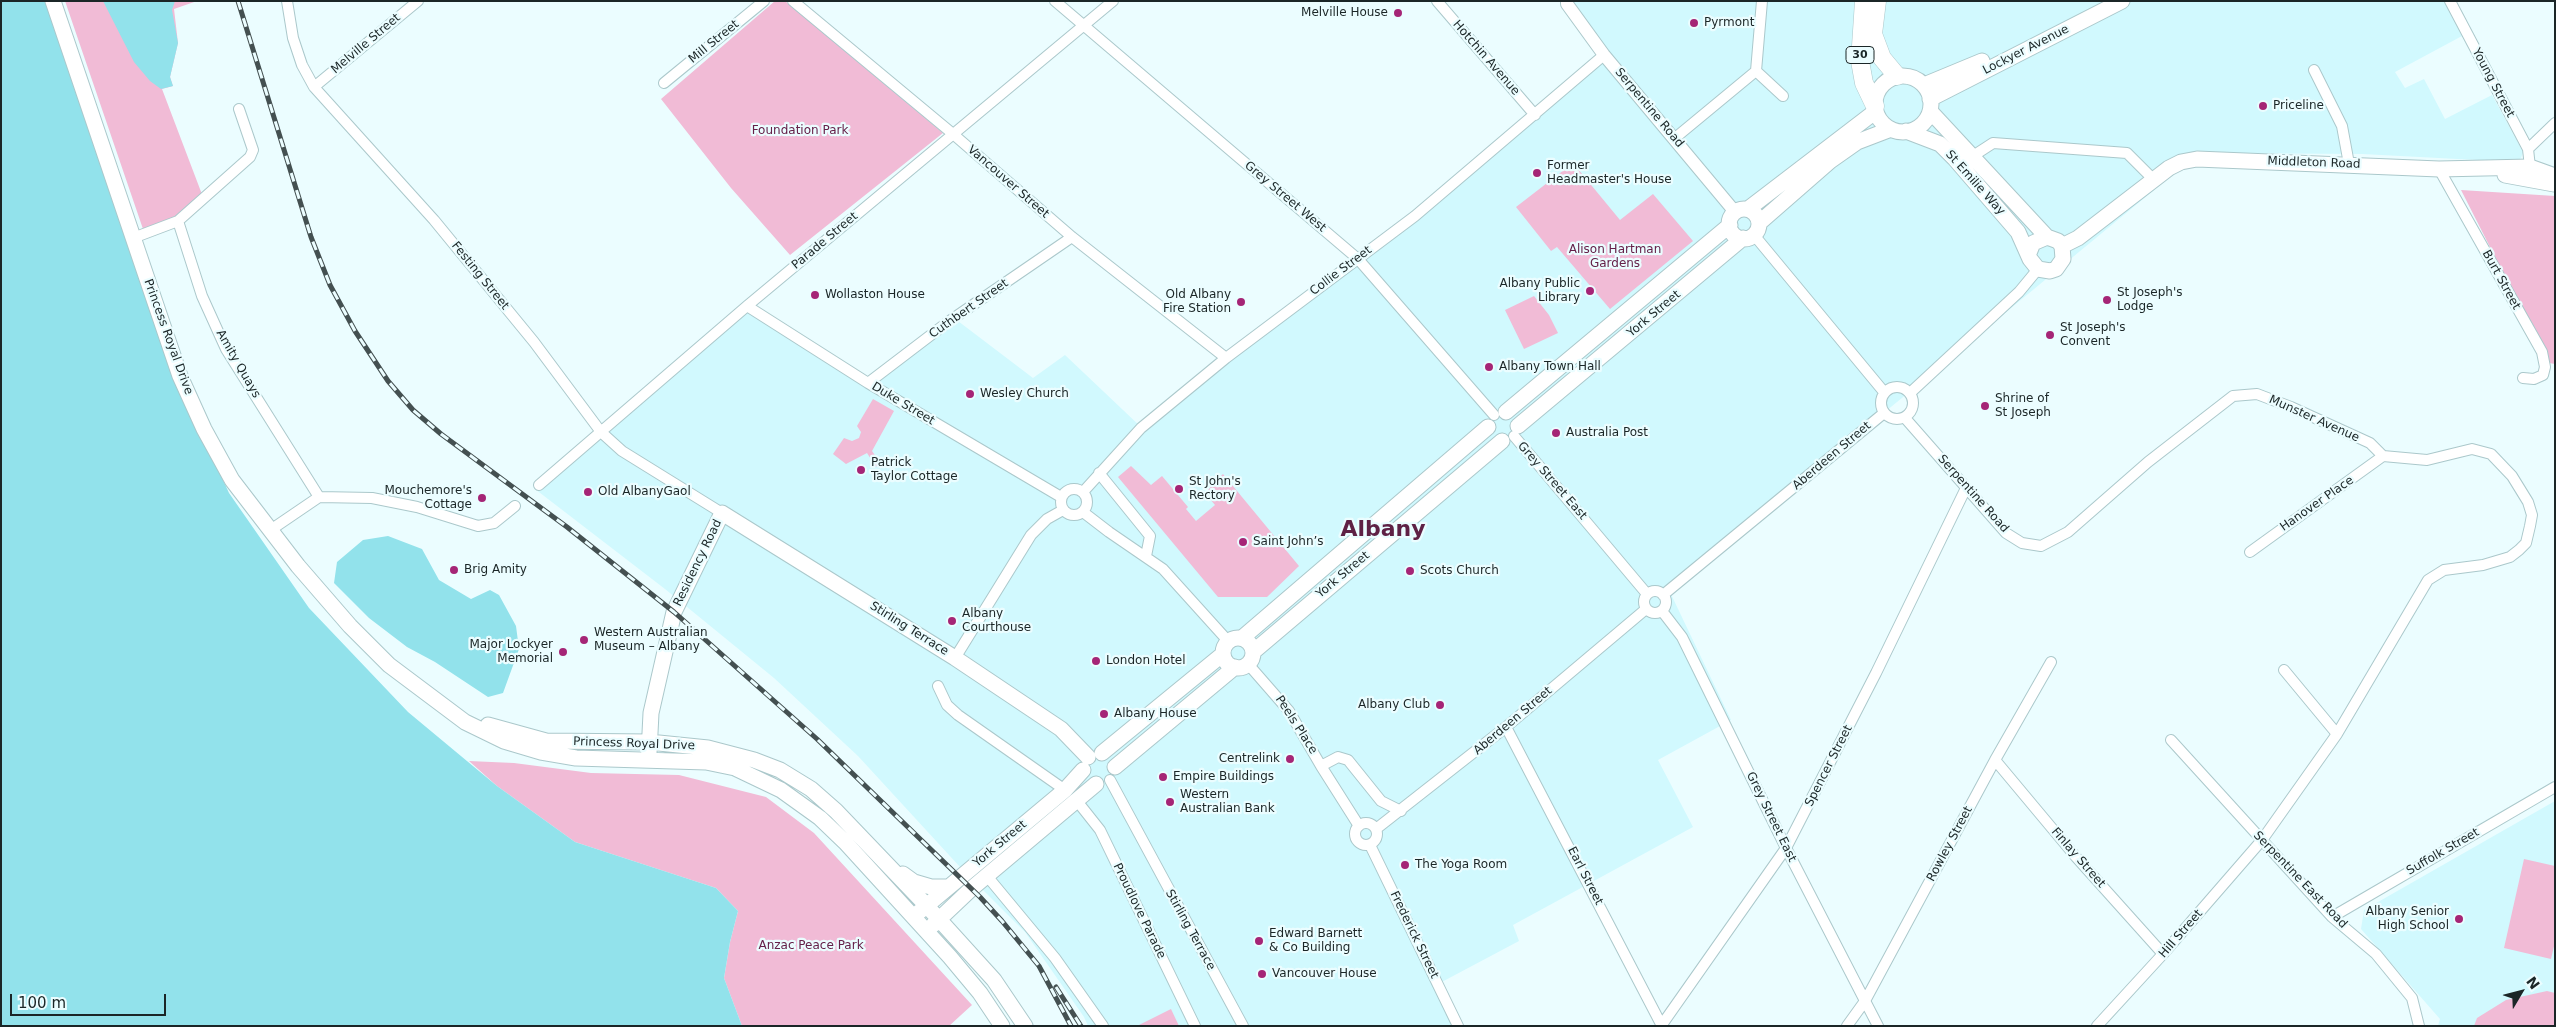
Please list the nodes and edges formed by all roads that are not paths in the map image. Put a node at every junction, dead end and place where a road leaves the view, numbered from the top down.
1 (54, 1) edge
2 (287, 1) edge
3 (418, 1) edge
4 (764, 1) edge
5 (793, 1) edge
6 (1055, 1) edge
7 (1113, 1) edge
8 (1437, 1) edge
9 (1567, 1) edge
10 (1762, 1) edge
11 (1864, 1) edge
12 (1877, 1) edge
13 (2099, 1) edge
14 (2122, 1) edge
15 (2450, 1) edge
16 (1084, 26) junction
17 (1604, 55) junction
18 (2314, 70) dead end
19 (1756, 71) junction
20 (1897, 76) junction
21 (664, 82) dead end
22 (314, 87) junction
23 (1783, 96) dead end
24 (1928, 98) junction
25 (1876, 108) junction
26 (239, 109) dead end
27 (1535, 115) junction
28 (2555, 123) edge
29 (1891, 129) junction
30 (1906, 131) junction
31 (953, 134) junction
32 (1675, 138) junction
33 (2528, 149) junction
34 (1972, 156) junction
35 (2350, 164) junction
36 (2530, 168) junction
37 (2439, 169) junction
38 (2480, 170) junction
39 (2555, 176) edge
40 (2154, 180) junction
41 (2555, 184) edge
42 (1737, 215) junction
43 (178, 221) junction
44 (1752, 232) junction
45 (1072, 237) junction
46 (2047, 237) junction
47 (133, 238) junction
48 (2062, 246) junction
49 (2029, 253) junction
50 (1358, 259) junction
51 (2038, 269) junction
52 (747, 306) junction
53 (1226, 358) junction
54 (2523, 378) dead end
55 (868, 383) junction
56 (1884, 392) junction
57 (1910, 393) junction
58 (1884, 413) junction
59 (1496, 418) junction
60 (1905, 418) junction
61 (601, 432) junction
62 (1511, 435) junction
63 (2383, 456) junction
64 (1099, 473) junction
65 (539, 485) dead end
66 (1966, 488) junction
67 (1083, 492) junction
68 (319, 497) junction
69 (1061, 497) junction
70 (515, 506) dead end
71 (1063, 510) junction
72 (1084, 512) junction
73 (722, 514) junction
74 (272, 529) junction
75 (2053, 542) joint
76 (2250, 552) dead end
77 (1146, 556) junction
78 (1647, 594) junction
79 (1663, 595) junction
80 (1646, 609) junction
81 (1662, 611) junction
82 (1231, 644) junction
83 (956, 658) junction
84 (1245, 661) junction
85 (2051, 662) dead end
86 (2284, 670) dead end
87 (938, 686) dead end
88 (425, 692) junction
89 (1506, 727) junction
90 (2337, 734) junction
91 (2171, 740) dead end
92 (649, 742) junction
93 (648, 760) junction
94 (1091, 760) junction
95 (1995, 760) junction
96 (1320, 766) junction
97 (1107, 777) junction
98 (2555, 787) edge
99 (1064, 790) junction
100 (1077, 801) junction
101 (1401, 811) junction
102 (1359, 826) junction
103 (852, 828) junction
104 (1376, 829) junction
105 (2262, 840) junction
106 (1370, 845) junction
107 (1786, 848) junction
108 (977, 863) junction
109 (987, 876) junction
110 (949, 887) junction
111 (966, 894) junction
112 (926, 905) junction
113 (915, 917) junction
114 (2332, 917) junction
115 (939, 919) junction
116 (926, 930) junction
117 (962, 944) junction
118 (2163, 954) junction
119 (1865, 1001) junction
120 (1662, 1025) edge
121 (1002, 1026) edge
122 (1024, 1026) edge
123 (1103, 1026) edge
124 (1195, 1026) edge
125 (1243, 1026) edge
126 (1458, 1026) edge
127 (1847, 1026) edge
128 (1878, 1026) edge
129 (2097, 1026) edge
130 (2419, 1026) edge

1 - 47 main road, Princess Royal Drive
2 - 22 street, Festing Street
3 - 22 street, Melville Street
4 - 21 street, Mill Street
5 - 31 street, Vancouver Street
6 - 16 street, Grey Street West
7 - 16 street, Parade Street
8 - 27 street, Hotchin Avenue
9 - 17 street, Serpentine Road
10 - 19 street
11 - 25 highway, 30
12 - 20 highway, 30
13 - 24 main road, Lockyer Avenue
14 - 24 main road, Lockyer Avenue
15 - 33 street, Young Street
16 - 31 street, Parade Street
16 - 50 street, Grey Street West
17 - 27 street, Collie Street
17 - 32 street, Serpentine Road
18 - 35 street
19 - 23 street
19 - 32 street
20 - 24 main road
20 - 25 main road
22 - 61 street, Festing Street
24 - 30 main road
24 - 34 main road, St Emilie Way
25 - 29 main road
25 - 42 main road, York Street
26 - 43 street
27 - 50 street, Collie Street
28 - 33 street
29 - 30 main road
29 - 44 main road, York Street
30 - 49 main road, St Emilie Way
31 - 45 street, Vancouver Street
31 - 52 street, Parade Street
32 - 42 street, Serpentine Road
33 - 36 street, Young Street
34 - 40 street
34 - 46 main road, St Emilie Way
35 - 37 main road, Middleton Road
35 - 40 main road, Middleton Road
36 - 38 main road, Middleton Road
36 - 39 main road, Middleton Road
37 - 38 main road, Middleton Road
37 - 54 street, Burt Street
38 - 41 main road, Middleton Road
40 - 48 main road, Middleton Road
42 - 44 main road
42 - 44 main road
42 - 59 main road, York Street
43 - 47 street
43 - 68 street, Amity Quays
44 - 56 street
44 - 62 main road, York Street
45 - 53 street, Vancouver Street
45 - 55 street, Cuthbert Street
46 - 48 main road
46 - 49 main road
47 - 74 main road, Princess Royal Drive
48 - 51 main road
49 - 51 main road
50 - 53 street, Collie Street
50 - 59 street, Grey Street West
51 - 57 street
52 - 55 street, Duke Street
52 - 61 street, Parade Street
53 - 64 street, Collie Street
55 - 69 street, Duke Street
56 - 57 street
56 - 58 street
57 - 60 street
58 - 60 street
58 - 79 street, Aberdeen Street
59 - 62 main road
59 - 62 main road
59 - 82 main road, York Street
60 - 66 street, Serpentine Road
61 - 65 street, Parade Street
61 - 73 street, Festing Street
62 - 78 street, Grey Street East
62 - 84 main road, York Street
63 - 75 street, Munster Avenue
63 - 76 street, Hanover Place
63 - 90 street
64 - 67 street, Collie Street
64 - 77 street
66 - 75 street, Serpentine Road
66 - 107 street, Spencer Street
67 - 69 street
67 - 72 street
68 - 70 street
68 - 74 street
69 - 71 street
71 - 72 street
71 - 83 street
72 - 77 street
73 - 83 main road, Stirling Terrace
73 - 92 main road, Residency Road
74 - 88 main road, Princess Royal Drive
77 - 82 street
78 - 79 street
78 - 80 street
79 - 81 street
80 - 81 street
80 - 89 street, Aberdeen Street
81 - 107 street, Grey Street East
82 - 84 main road
82 - 84 main road
82 - 94 main road, York Street
83 - 94 main road, Stirling Terrace
84 - 96 street, Peels Place
84 - 97 main road, York Street
85 - 95 street, Rowley Street
86 - 90 street
87 - 99 street
88 - 92 main road, Princess Royal Drive
88 - 93 main road, Princess Royal Drive
89 - 101 street, Aberdeen Street
89 - 120 street, Earl Street
90 - 105 street
91 - 105 street, Serpentine East Road
92 - 93 main road, Residency Road
92 - 103 main road, Princess Royal Drive
93 - 113 main road, Princess Royal Drive
94 - 97 main road
94 - 97 main road
94 - 99 main road, York Street
95 - 118 street, Finlay Street
95 - 119 street, Rowley Street
96 - 101 street, Peels Place
96 - 102 street, Peels Place
97 - 100 main road, York Street
97 - 125 street, Stirling Terrace
98 - 114 street, Suffolk Street
99 - 100 main road
99 - 108 main road, York Street
100 - 109 main road, York Street
100 - 124 street, Proudlove Parade
101 - 104 street, Aberdeen Street
102 - 104 street
102 - 106 street
103 - 110 main road
103 - 112 main road, Princess Royal Drive
104 - 106 street
105 - 114 street, Serpentine East Road
105 - 118 street, Hill Street
106 - 126 street, Frederick Street
107 - 119 street, Grey Street East
107 - 120 street, Spencer Street
108 - 109 main road
108 - 110 main road, York Street
109 - 111 main road, York Street
109 - 123 street
110 - 112 main road, York Street
111 - 115 main road
111 - 117 main road
112 - 113 main road, York Street
112 - 115 main road, Princess Royal Drive
113 - 116 main road, Princess Royal Drive
114 - 130 street, Serpentine East Road
115 - 116 main road
115 - 117 main road, Princess Royal Drive
116 - 121 main road, Princess Royal Drive
117 - 122 main road, Princess Royal Drive
118 - 129 street, Hill Street
119 - 127 street, Rowley Street
119 - 128 street, Grey Street East

